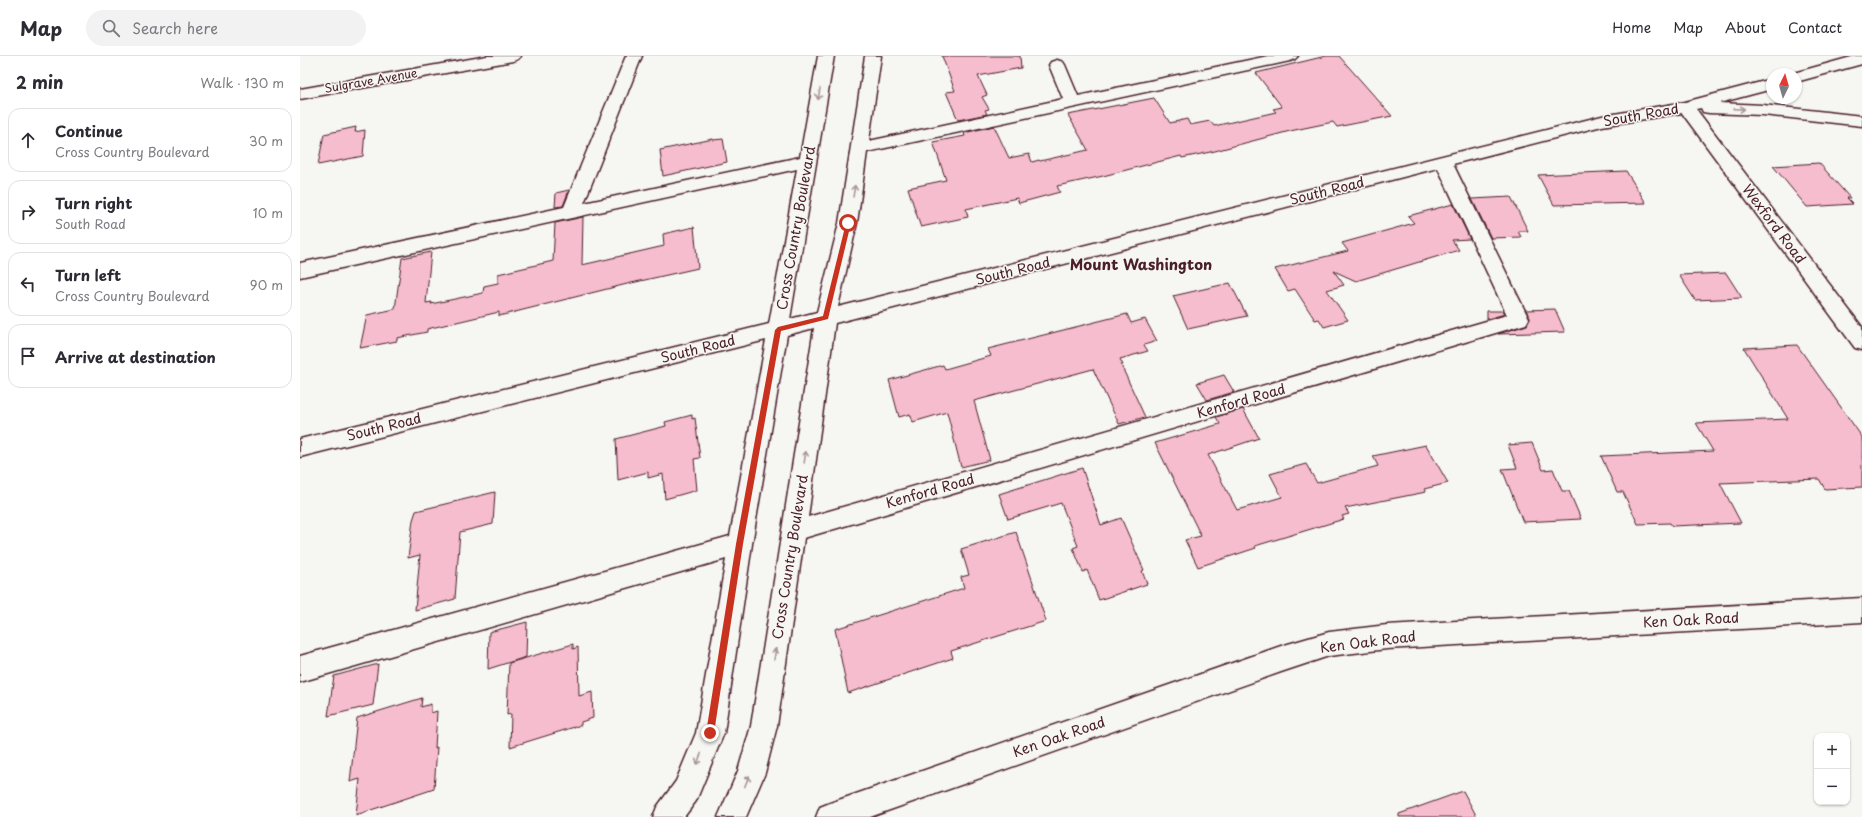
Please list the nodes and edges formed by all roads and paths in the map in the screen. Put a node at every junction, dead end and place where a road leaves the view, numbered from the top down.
1 (412, 56) edge
2 (513, 56) edge
3 (634, 56) edge
4 (826, 56) edge
5 (873, 56) edge
6 (1290, 56) edge
7 (1862, 59) edge
8 (1057, 65) dead end
9 (1802, 75) edge
10 (400, 76) junction
11 (1766, 86) edge
12 (300, 94) edge
13 (1072, 102) junction
14 (1686, 107) junction
15 (1862, 121) edge
16 (860, 148) junction
17 (807, 161) junction
18 (1443, 161) junction
19 (571, 213) junction
20 (300, 270) edge
21 (826, 318) junction
22 (778, 330) junction
23 (1862, 342) edge
24 (300, 448) edge
25 (794, 531) junction
26 (740, 544) junction
27 (1862, 610) edge
28 (300, 669) edge
29 (667, 817) edge
30 (732, 817) edge
31 (830, 817) edge

1 - 10 street
2 - 10 street, Sulgrave Avenue
3 - 19 street
4 -> 17 street, Cross Country Boulevard
5 - 16 street, Cross Country Boulevard
6 - 13 street
7 - 9 street
8 - 13 street
10 - 12 street, Sulgrave Avenue
11 - 14 street, South Road
13 - 16 street
14 -> 15 street
14 - 18 street, South Road
14 - 23 street, Wexford Road
21 -> 16 street, Cross Country Boulevard
17 - 19 street
17 - 22 street, Cross Country Boulevard
18 - 21 street, South Road
18 - 25 street, Kenford Road
19 - 20 street
21 - 22 street, South Road
25 -> 21 street, Cross Country Boulevard
22 - 24 street, South Road
22 - 26 street, Cross Country Boulevard
30 -> 25 street, Cross Country Boulevard
26 - 28 street
26 -> 29 street, Cross Country Boulevard
27 - 31 street, Ken Oak Road

